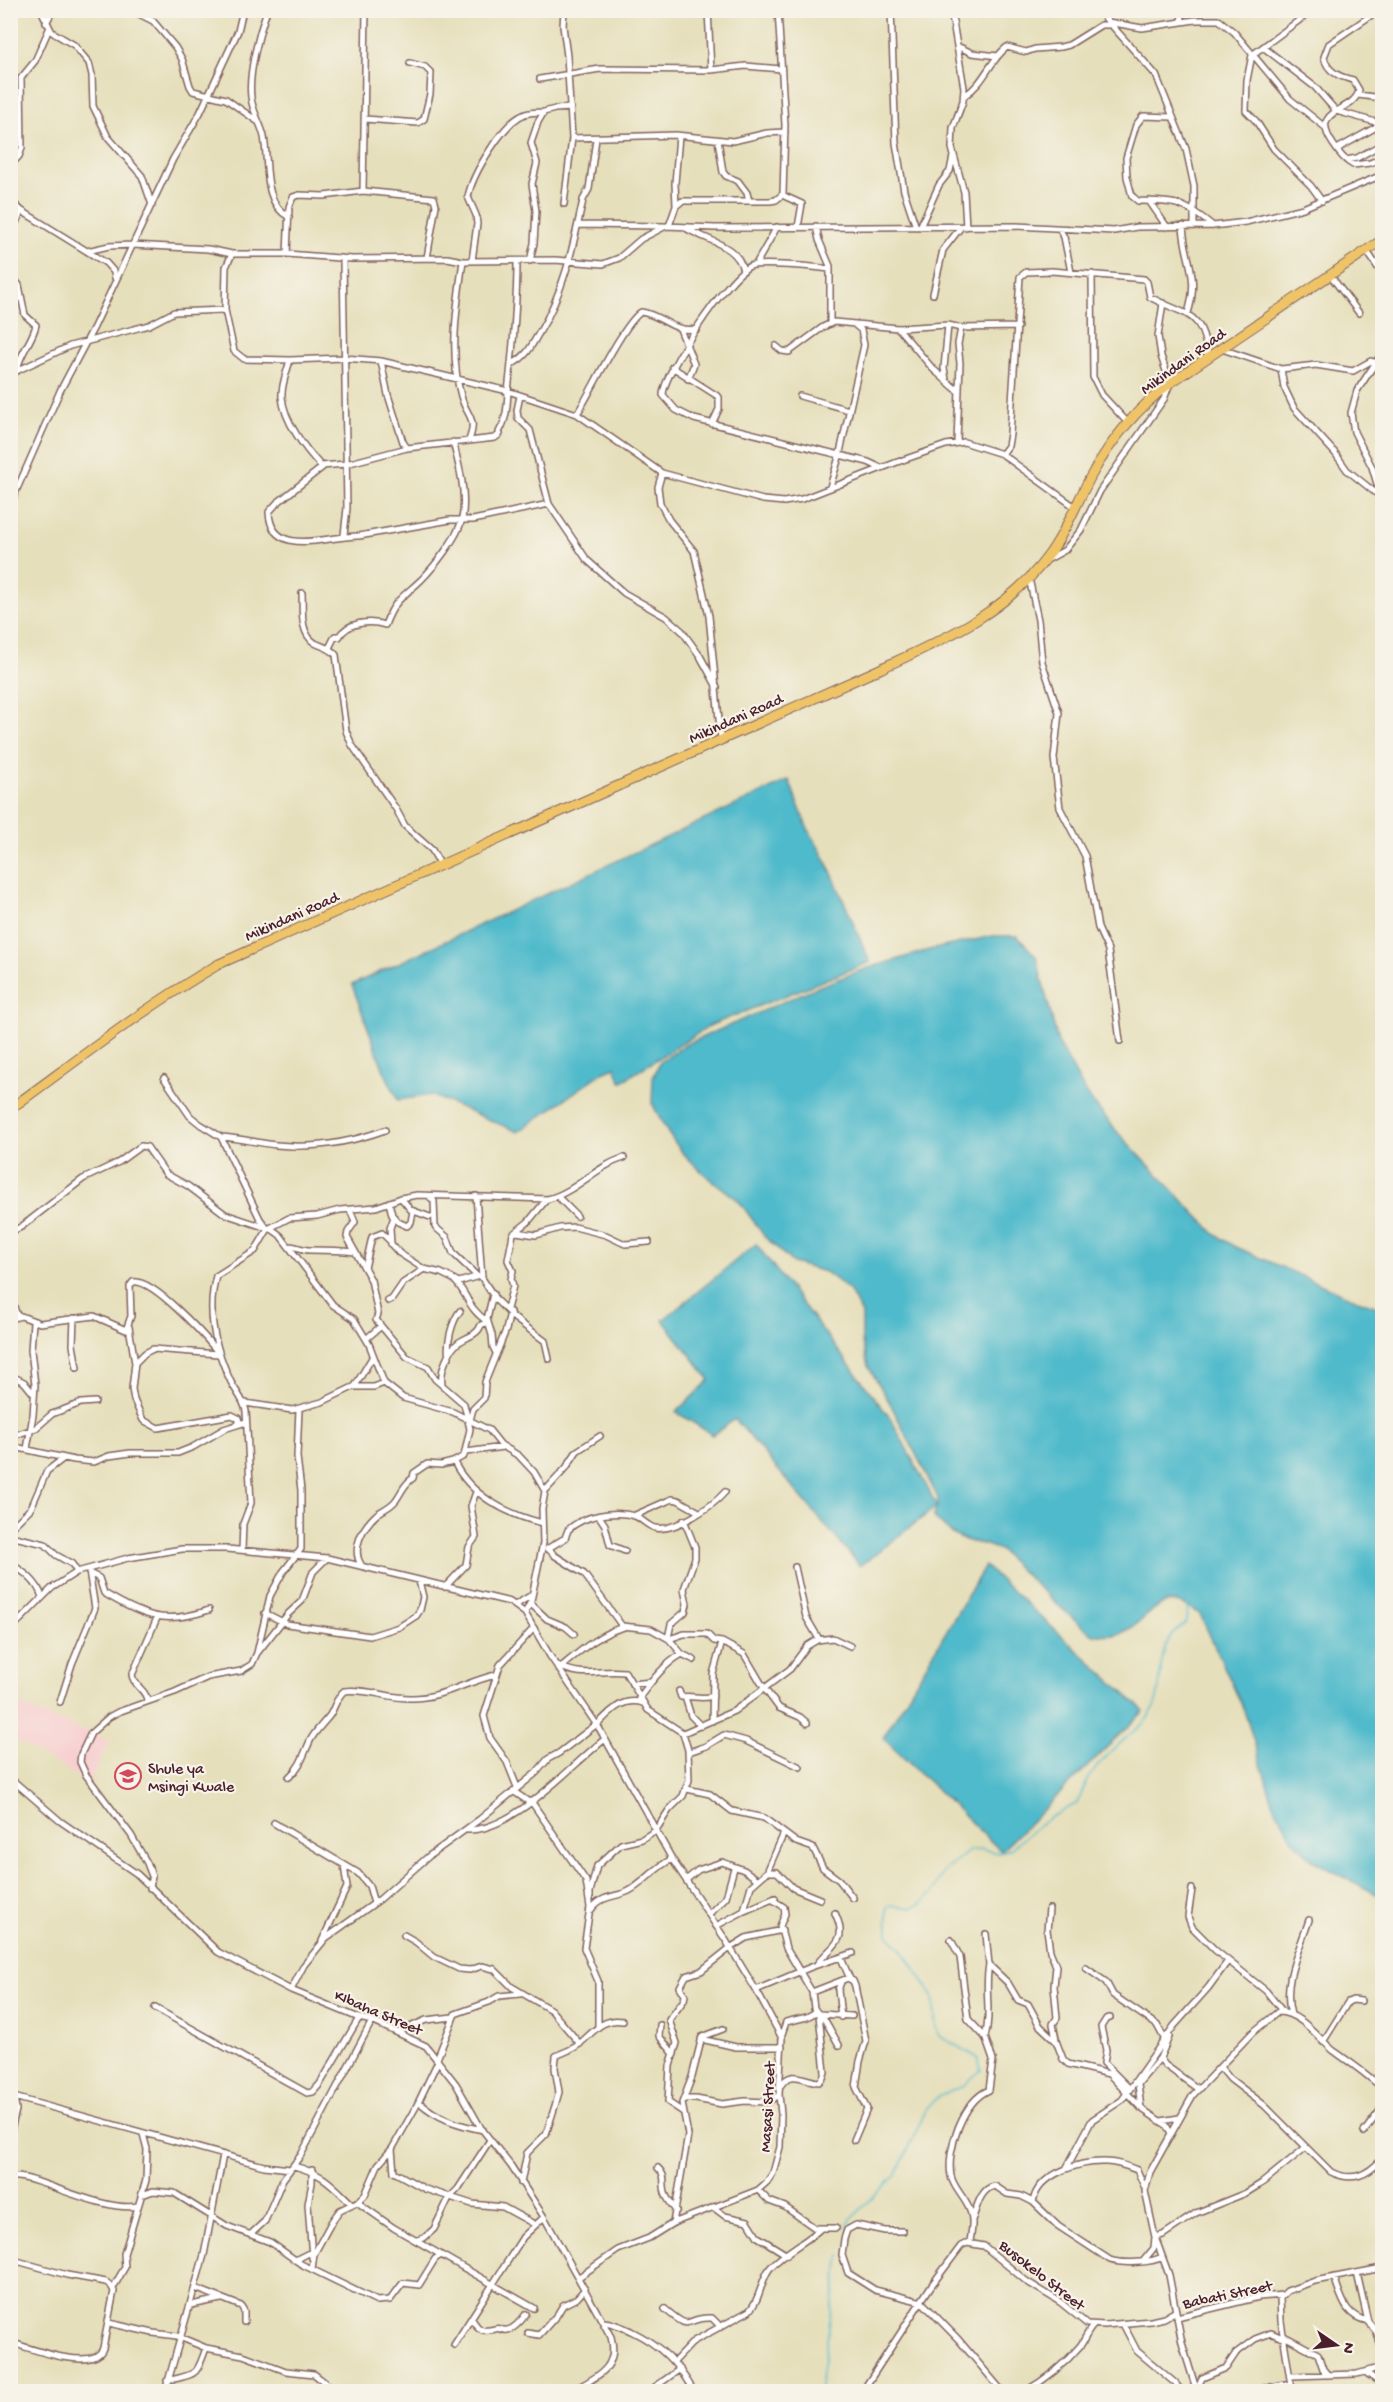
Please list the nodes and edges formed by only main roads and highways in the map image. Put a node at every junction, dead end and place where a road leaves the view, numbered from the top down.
1 (1383, 240) edge
2 (10, 1110) edge

1 - 2 highway, Mikindani Road

